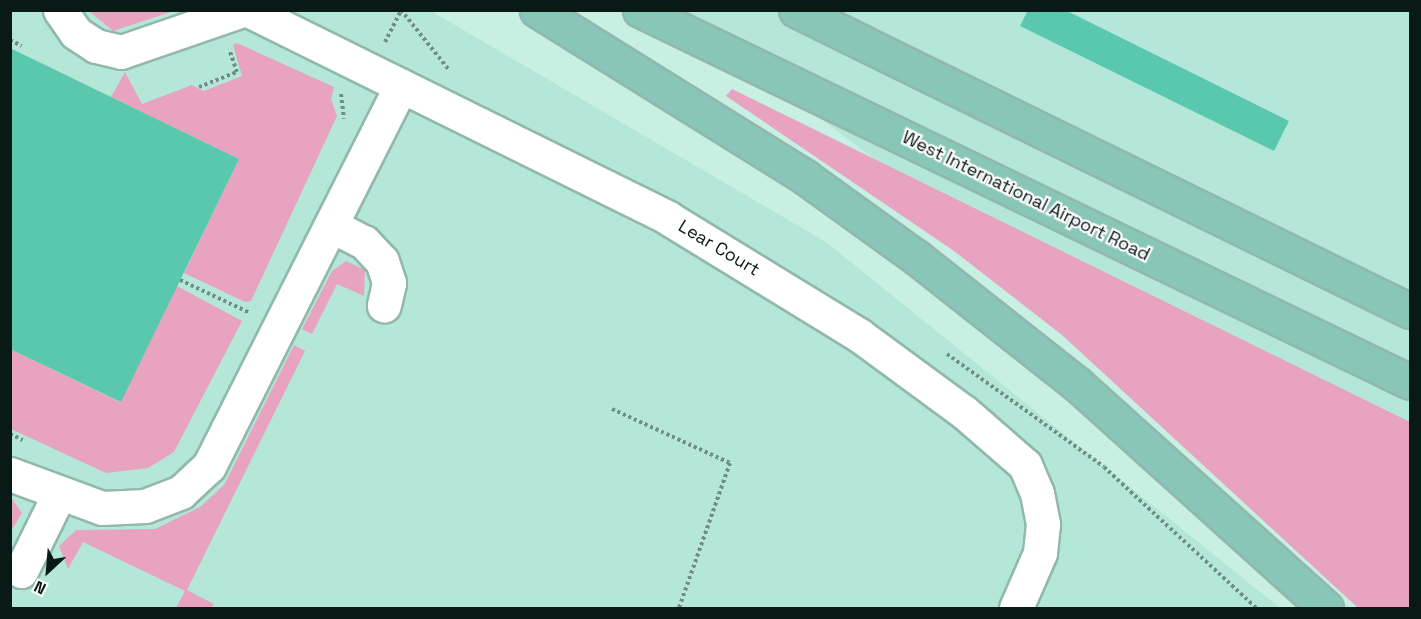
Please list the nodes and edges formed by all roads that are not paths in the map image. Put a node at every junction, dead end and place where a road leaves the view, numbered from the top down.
1 (60, 10) edge
2 (243, 10) edge
3 (248, 10) edge
4 (537, 10) edge
5 (640, 10) edge
6 (795, 10) edge
7 (401, 86) junction
8 (332, 226) junction
9 (384, 305) dead end
10 (1410, 310) edge
11 (1410, 382) edge
12 (10, 474) edge
13 (58, 496) junction
14 (21, 571) dead end
15 (1016, 609) edge
16 (1326, 609) edge

1 - 2 street
3 - 7 street, Lear Court
4 - 16 main road
5 - 11 main road, West International Airport Road
6 - 10 main road
7 - 8 street
7 - 15 street, Lear Court
8 - 9 street
8 - 13 street
12 - 13 street
13 - 14 street

